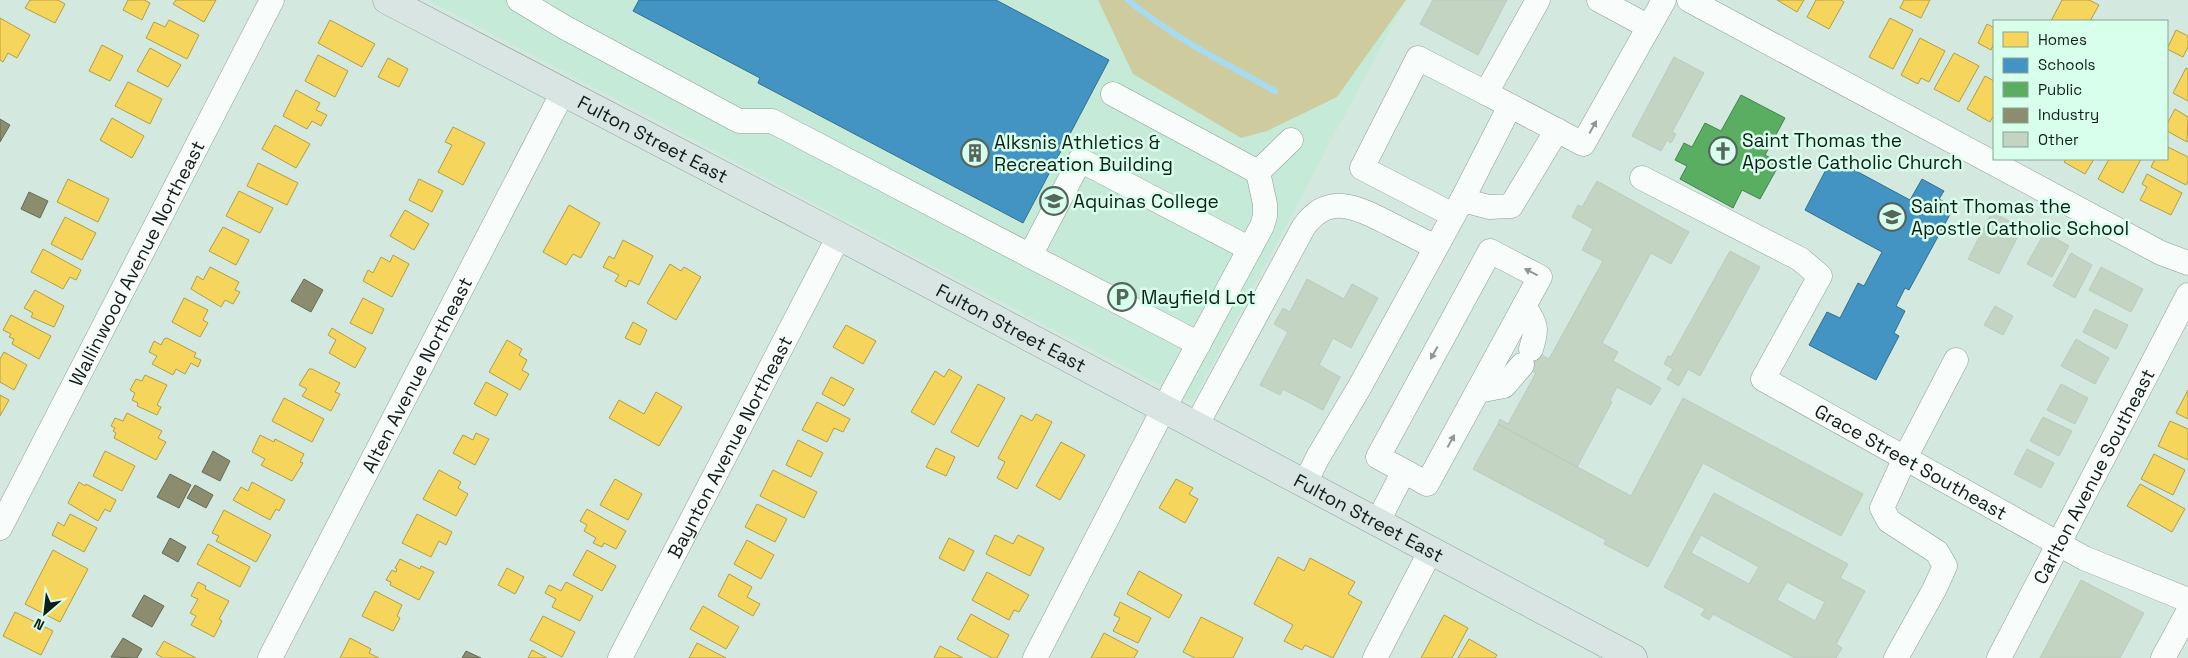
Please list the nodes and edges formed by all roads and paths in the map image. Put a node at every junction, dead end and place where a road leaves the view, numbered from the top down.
1 (272, 0) edge
2 (387, 0) edge
3 (519, 0) edge
4 (1538, 0) edge
5 (1599, 0) edge
6 (1664, 0) edge
7 (1688, 0) edge
8 (1649, 27) junction
9 (563, 92) junction
10 (1486, 93) junction
11 (1113, 94) dead end
12 (1510, 106) junction
13 (1557, 130) junction
14 (1291, 140) dead end
15 (1258, 172) junction
16 (1642, 178) dead end
17 (1457, 207) junction
18 (839, 236) junction
19 (1435, 247) junction
20 (1250, 249) junction
21 (1030, 256) junction
22 (2188, 263) edge
23 (2188, 295) edge
24 (1524, 306) junction
25 (1199, 344) junction
26 (1956, 360) dead end
27 (1478, 391) junction
28 (1164, 408) junction
29 (1196, 426) junction
30 (1905, 458) junction
31 (1404, 471) junction
32 (1305, 483) junction
33 (1378, 521) junction
34 (0, 528) edge
35 (2060, 544) junction
36 (1431, 550) junction
37 (2188, 600) edge
38 (2188, 612) edge
39 (270, 658) edge
40 (620, 658) edge
41 (1035, 658) edge
42 (1375, 658) edge
43 (1633, 658) edge
44 (1896, 658) edge
45 (1999, 658) edge
46 (2163, 658) edge

1 - 34 street, Wallinwood Avenue Northeast
2 - 9 main road, Fulton Street East
3 - 21 street
4 - 10 street
5 - 8 street
6 - 8 street
7 - 22 street
13 -> 8 street
9 - 18 main road, Fulton Street East
9 - 39 street, Alten Avenue Northeast
10 - 12 street
10 - 17 street
11 - 15 street
12 - 13 street
12 - 17 street
13 - 17 street
14 - 15 street
15 - 20 street
16 - 30 street, Grace Street Southeast
17 - 19 street
18 - 28 main road, Fulton Street East
18 - 40 street, Baynton Avenue Northeast
19 - 29 street
19 - 32 street
20 - 21 street
20 - 25 street
21 - 25 street
23 - 35 street, Carlton Avenue Southeast
24 - 27 street
24 - 27 street
24 -> 31 street
25 - 28 street
26 - 30 street
31 -> 27 street
28 - 29 main road, Fulton Street East
28 - 41 street
29 - 32 main road, Fulton Street East
30 - 35 street, Grace Street Southeast
30 - 44 street
31 - 33 street
32 - 33 main road, Fulton Street East
33 - 36 main road, Fulton Street East
35 - 37 street, Grace Street Southeast
35 - 45 street, Carlton Avenue Southeast
36 - 42 street
36 - 43 main road, Fulton Street East
38 - 46 street

